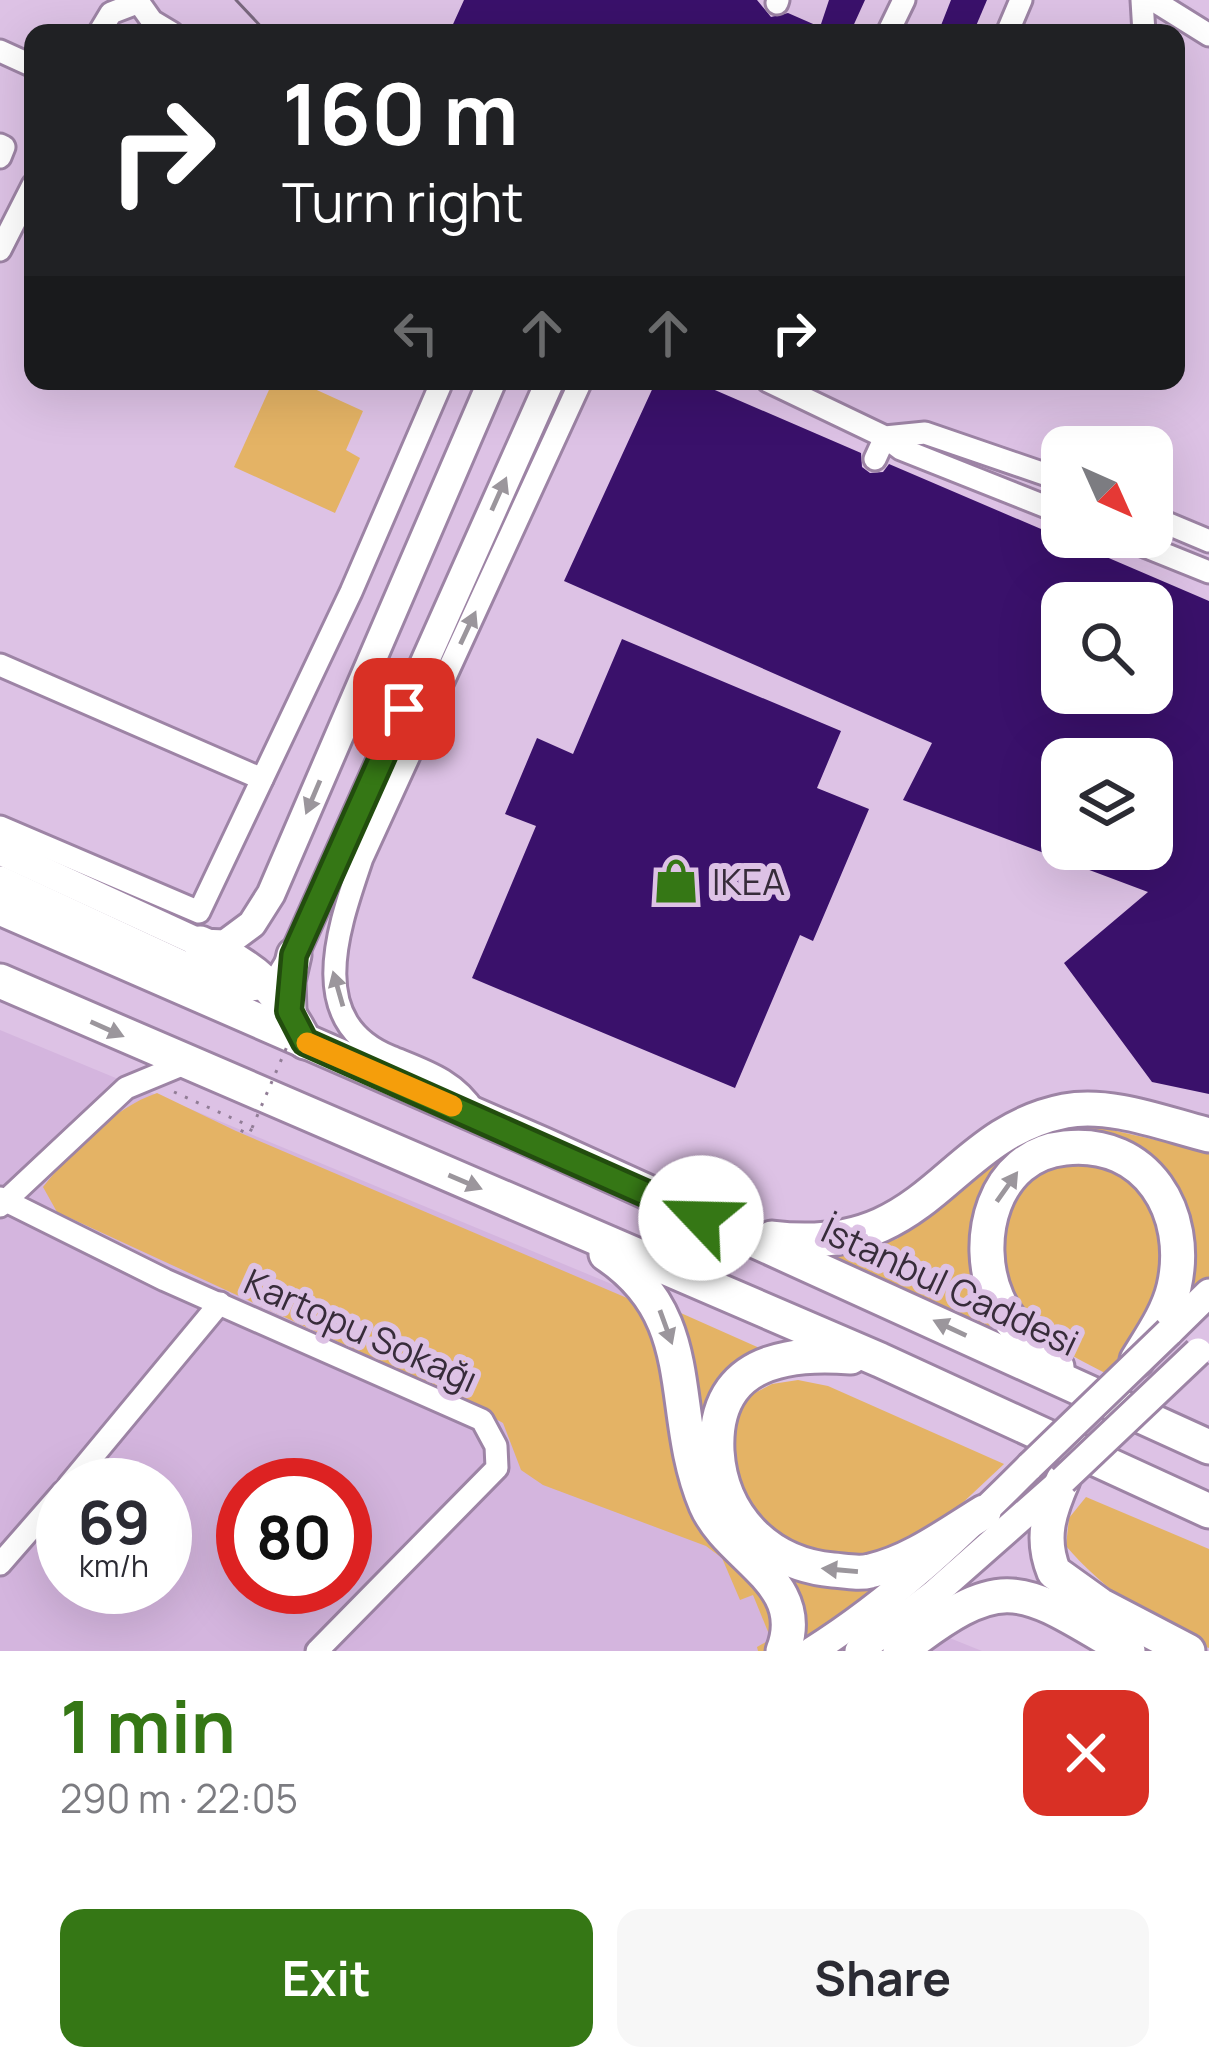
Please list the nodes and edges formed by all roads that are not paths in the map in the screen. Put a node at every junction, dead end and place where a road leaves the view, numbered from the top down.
1 (1153, 0) edge
2 (137, 2) edge
3 (105, 24) edge
4 (157, 24) edge
5 (1209, 35) edge
6 (0, 146) edge
7 (0, 157) edge
8 (24, 203) edge
9 (0, 250) edge
10 (438, 390) edge
11 (488, 390) edge
12 (546, 390) edge
13 (576, 390) edge
14 (783, 390) edge
15 (888, 452) junction
16 (1041, 473) edge
17 (1041, 506) edge
18 (1173, 526) edge
19 (1209, 541) edge
20 (1173, 558) edge
21 (1209, 572) edge
22 (0, 664) edge
23 (262, 779) junction
24 (0, 827) edge
25 (0, 850) edge
26 (0, 880) edge
27 (0, 908) edge
28 (200, 943) junction
29 (294, 955) joint
30 (0, 981) edge
31 (291, 1014) junction
32 (184, 1064) junction
33 (478, 1118) junction
34 (1209, 1135) edge
35 (2, 1202) edge
36 (555, 1220) junction
37 (736, 1233) junction
38 (1209, 1293) edge
39 (220, 1303) junction
40 (1167, 1323) junction
41 (1204, 1346) edge
42 (880, 1360) junction
43 (1133, 1367) joint
44 (1080, 1389) junction
45 (1209, 1444) edge
46 (91, 1458) edge
47 (1063, 1480) junction
48 (984, 1512) junction
49 (1209, 1515) edge
50 (36, 1523) edge
51 (0, 1564) edge
52 (317, 1651) edge
53 (783, 1651) edge
54 (812, 1651) edge
55 (859, 1651) edge
56 (900, 1651) edge
57 (1127, 1651) edge
58 (1188, 1651) edge

1 - 5 street
2 - 3 street
2 - 4 street
6 - 7 street
8 - 9 street
10 - 23 street
11 -> 28 main road
29 -> 12 main road
33 -> 13 street
14 - 15 street
15 - 16 street
15 - 17 street
18 - 19 street
20 - 21 street
22 - 23 street
23 - 24 street
25 - 28 main road
26 - 31 main road
27 - 31 highway, İstanbul Caddesi
28 - 31 highway
29 - 31 highway
30 -> 32 highway
31 - 33 highway, İstanbul Caddesi
32 - 35 street
32 -> 36 highway
33 - 37 highway, İstanbul Caddesi
34 - 37 highway
35 - 39 street, Kartopu Sokağı
36 - 42 highway
36 -> 53 highway
44 -> 37 highway, İstanbul Caddesi
38 - 40 main road
39 - 46 street
39 - 52 street, Kartopu Sokağı
40 - 43 highway, bridge
44 -> 40 highway
41 - 47 main road, bridge
48 -> 42 highway
42 - 49 highway
43 - 48 main road, bridge
44 - 45 highway, İstanbul Caddesi
47 - 55 main road
47 - 58 highway
48 - 54 main road
50 - 51 street
56 - 57 highway

